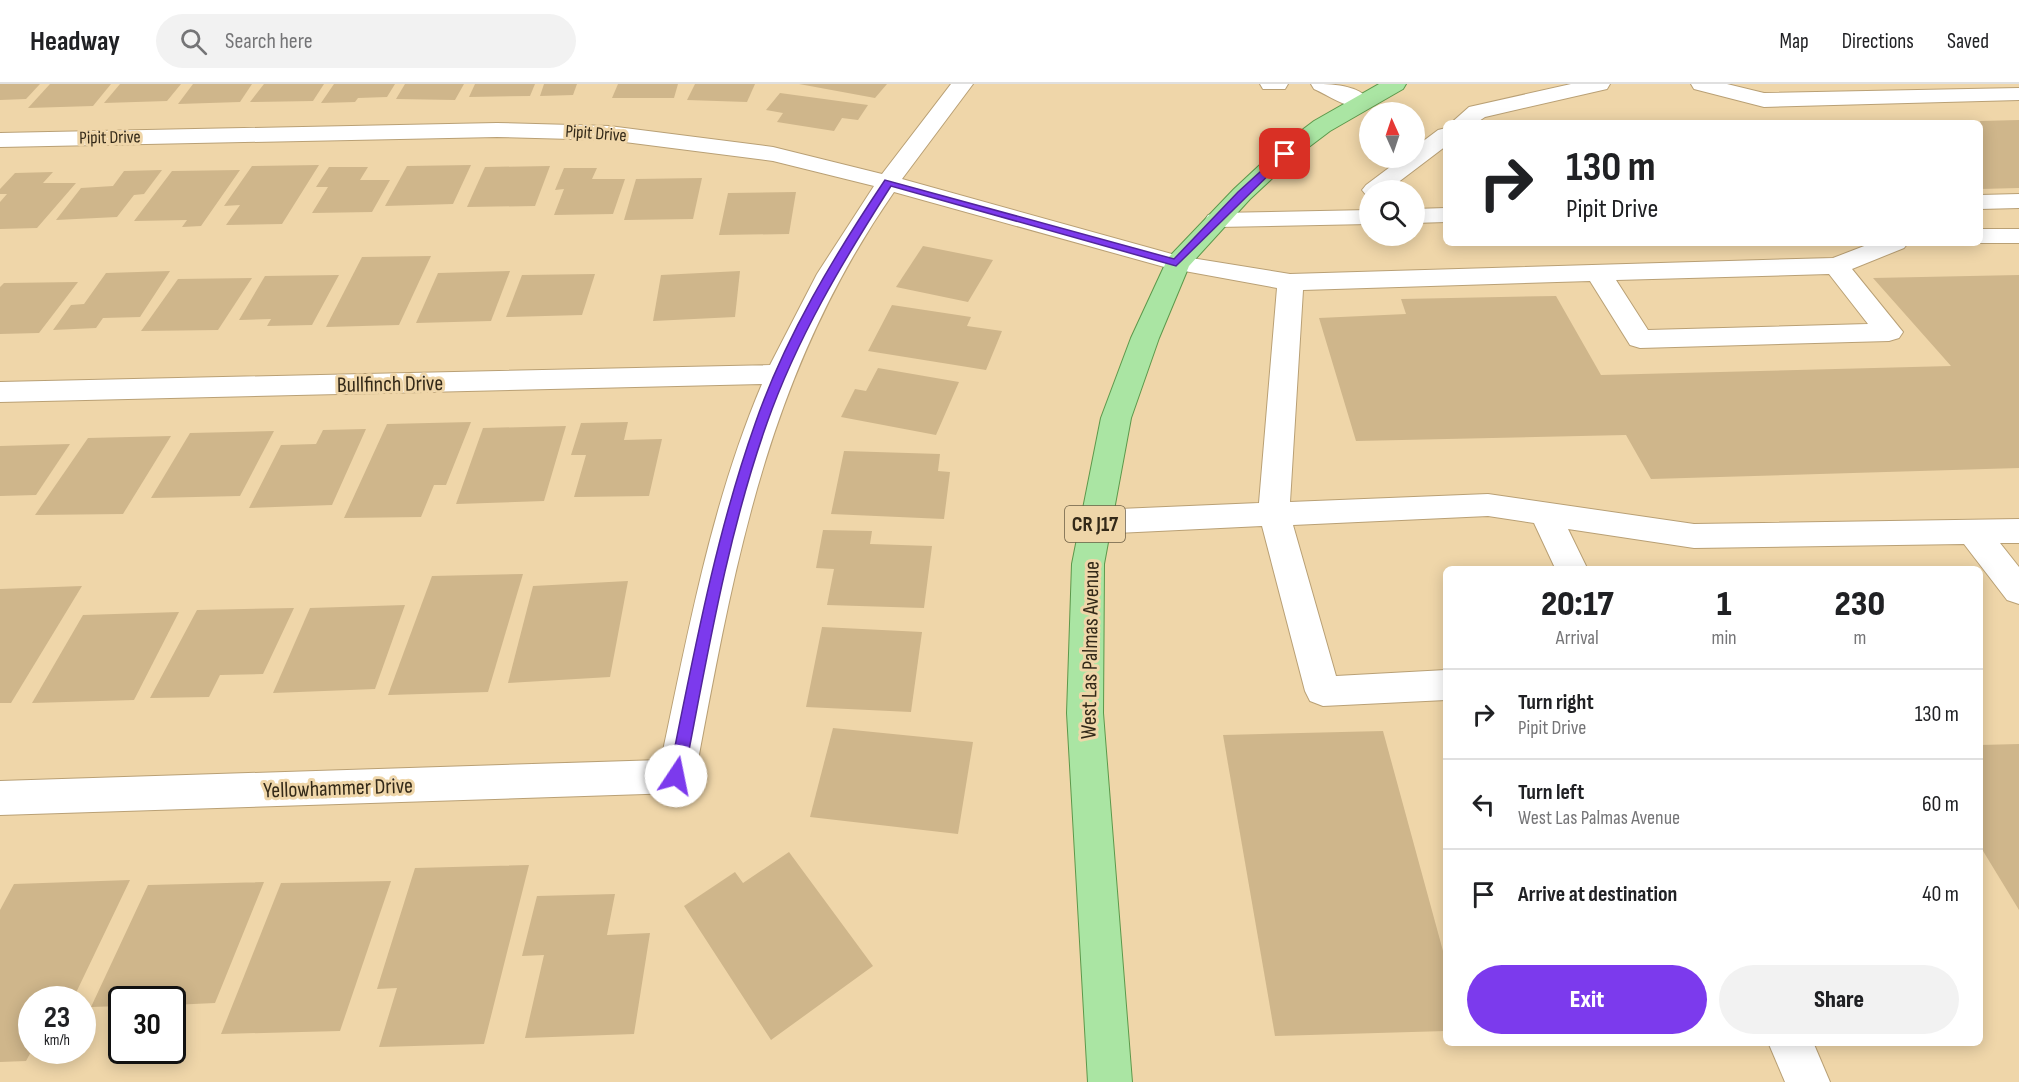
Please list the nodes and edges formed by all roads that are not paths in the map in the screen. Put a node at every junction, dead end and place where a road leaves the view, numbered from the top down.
1 (962, 84) edge
2 (1271, 84) edge
3 (1277, 84) edge
4 (1322, 84) edge
5 (1395, 84) edge
6 (1599, 84) edge
7 (1702, 84) edge
8 (1918, 90) edge
9 (2019, 94) edge
10 (1360, 102) joint
11 (1359, 103) edge
12 (1466, 120) edge
13 (1443, 137) edge
14 (0, 140) edge
15 (1387, 180) edge
16 (889, 183) junction
17 (2019, 201) edge
18 (1983, 202) edge
19 (1359, 203) edge
20 (1443, 215) edge
21 (1425, 216) edge
22 (1359, 217) edge
23 (1339, 218) junction
24 (1217, 220) junction
25 (1983, 236) edge
26 (2019, 236) edge
27 (1888, 246) edge
28 (1176, 263) junction
29 (1836, 266) junction
30 (1598, 273) junction
31 (1290, 282) junction
32 (781, 374) junction
33 (0, 392) edge
34 (1274, 514) junction
35 (1545, 514) junction
36 (1096, 522) junction
37 (2019, 531) edge
38 (1973, 532) junction
39 (1570, 566) edge
40 (2019, 591) edge
41 (1443, 685) edge
42 (0, 798) edge
43 (1792, 1046) edge
44 (1110, 1082) edge
45 (1808, 1082) edge

1 - 16 street
2 - 3 street
4 - 10 street
5 - 10 main road, West Las Palmas Avenue / CR J17
6 - 12 street
7 - 8 street
8 - 9 street
11 - 24 main road, West Las Palmas Avenue / CR J17
13 - 15 street
14 - 16 street, Pipit Drive
16 - 28 street, Pipit Drive
16 - 32 street
17 - 18 street
19 - 23 street
20 - 21 street
22 - 23 street
23 - 24 street
24 - 28 main road, West Las Palmas Avenue / CR J17
25 - 26 street
27 - 29 street, Pipit Drive
28 - 31 street, Pipit Drive
28 - 36 main road, West Las Palmas Avenue / CR J17
29 - 30 street, Pipit Drive
29 - 30 street
30 - 31 street, Pipit Drive
31 - 34 street
32 - 33 street, Bullfinch Drive
32 - 42 street, Yellowhammer Drive
34 - 35 street
34 - 36 street
34 - 41 street
35 - 38 street
35 - 39 street
36 - 44 main road, West Las Palmas Avenue / CR J17
37 - 38 street
38 - 40 street
43 - 45 street

